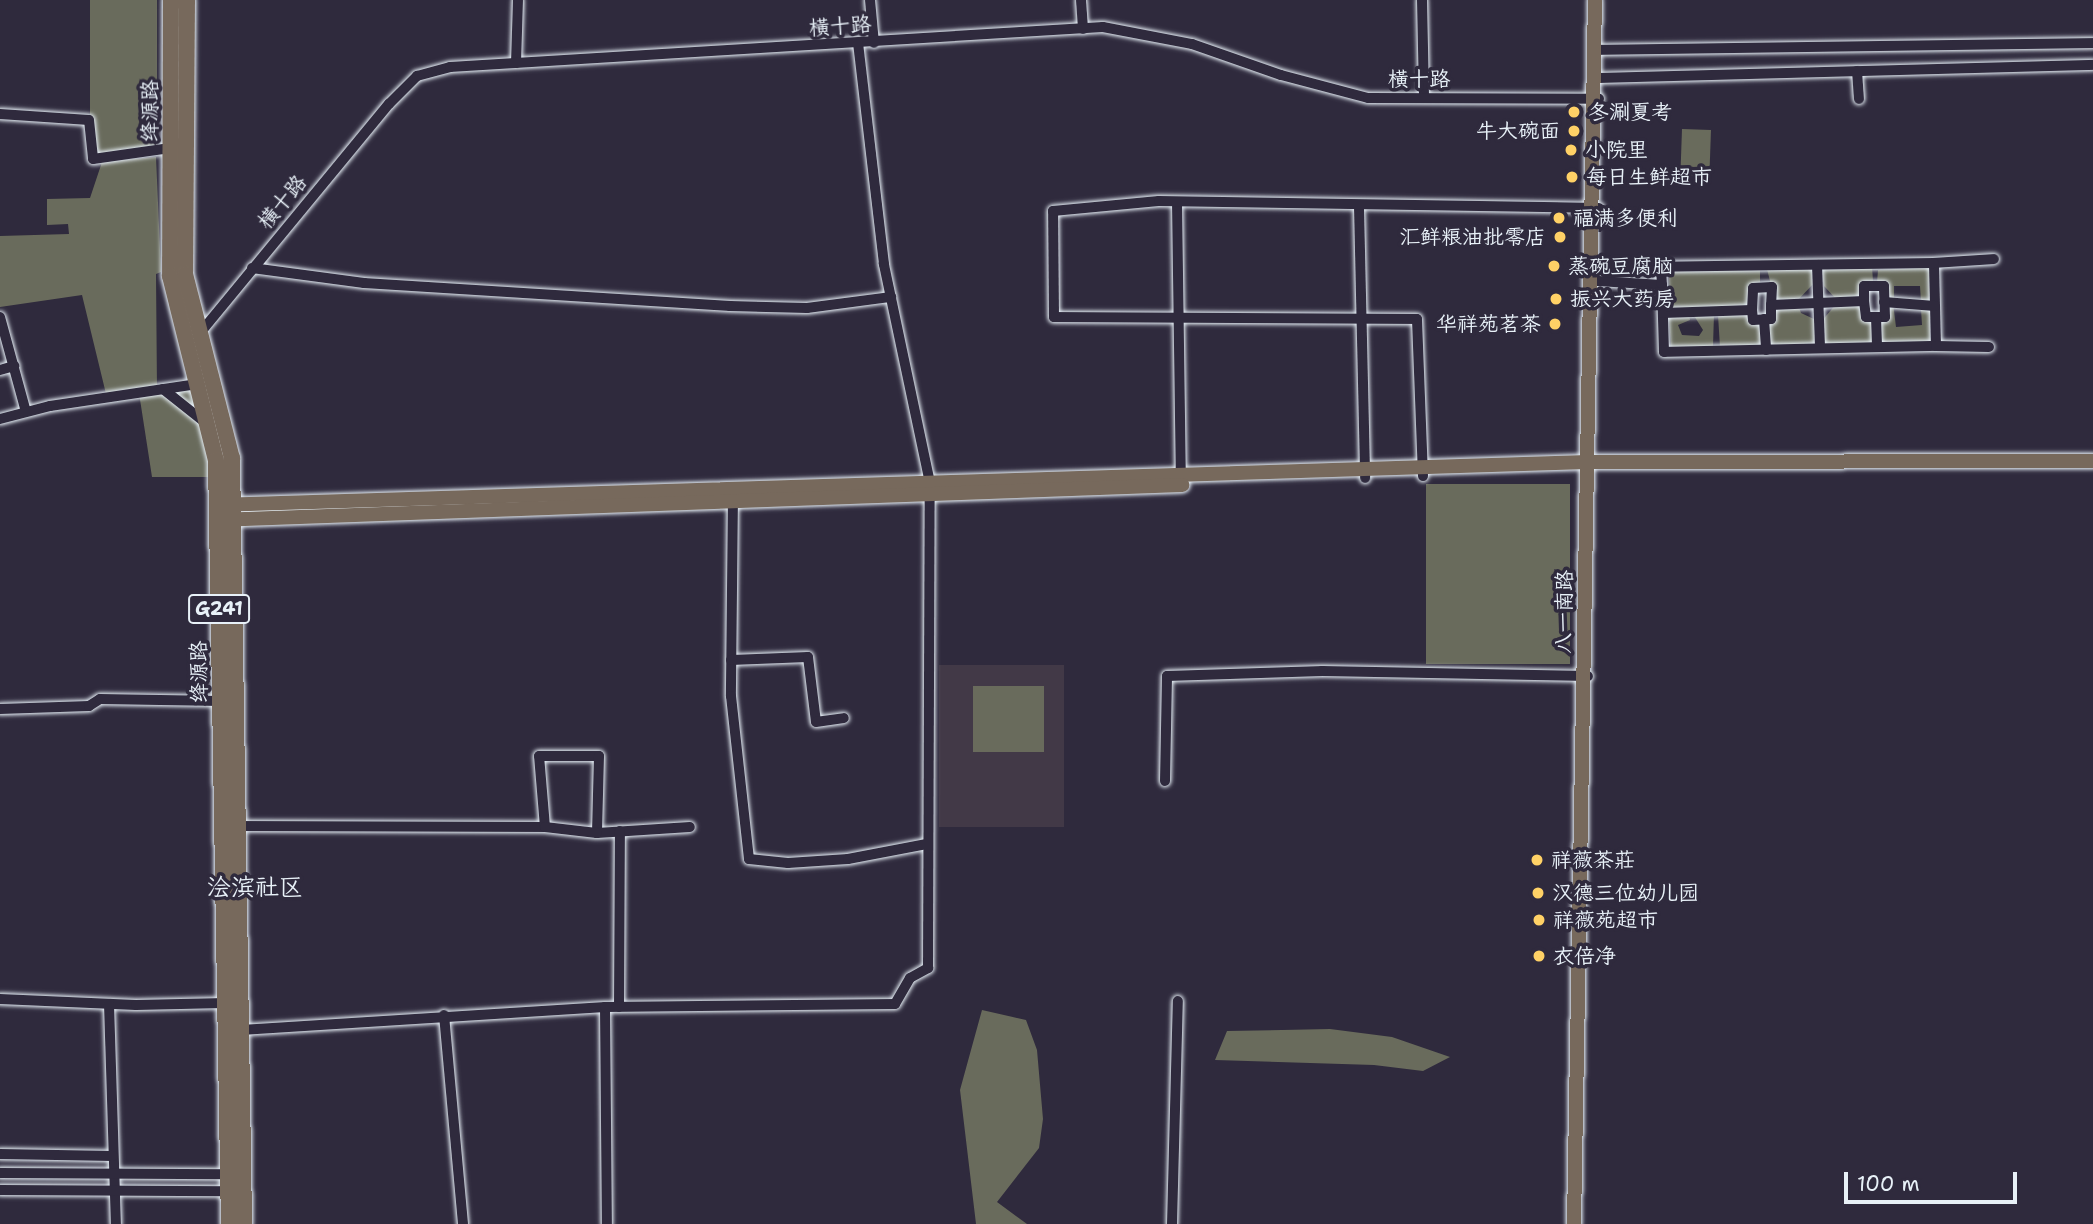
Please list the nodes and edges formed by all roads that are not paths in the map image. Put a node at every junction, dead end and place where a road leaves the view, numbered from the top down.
1 (171, 0) edge
2 (187, 0) edge
3 (518, 0) edge
4 (870, 0) edge
5 (1081, 0) edge
6 (1422, 0) edge
7 (1597, 0) edge
8 (1083, 29) junction
9 (874, 43) junction
10 (2093, 43) edge
11 (858, 44) junction
12 (1597, 50) junction
13 (516, 63) junction
14 (2093, 65) edge
15 (1857, 71) junction
16 (1596, 78) junction
17 (1424, 98) junction
18 (1596, 99) junction
19 (1859, 99) dead end
20 (0, 114) edge
21 (170, 148) junction
22 (1177, 202) junction
23 (1359, 207) junction
24 (1595, 208) junction
25 (1994, 259) dead end
26 (1934, 263) junction
27 (1817, 264) junction
28 (1875, 264) junction
29 (1762, 265) junction
30 (252, 268) junction
31 (1594, 281) junction
32 (1876, 286) junction
33 (1662, 288) junction
34 (1763, 288) junction
35 (891, 297) junction
36 (1864, 301) junction
37 (1884, 302) junction
38 (1818, 303) junction
39 (1771, 305) junction
40 (1935, 306) junction
41 (1752, 310) junction
42 (1663, 313) junction
43 (0, 317) edge
44 (1876, 317) junction
45 (1178, 318) junction
46 (1361, 319) junction
47 (1764, 319) junction
48 (200, 332) junction
49 (1936, 346) junction
50 (1878, 347) junction
51 (1989, 347) dead end
52 (1820, 348) junction
53 (1766, 349) junction
54 (13, 366) junction
55 (0, 370) edge
56 (197, 384) junction
57 (163, 389) junction
58 (26, 412) junction
59 (0, 419) edge
60 (207, 424) junction
61 (0, 428) edge
62 (2093, 461) edge
63 (1590, 466) junction
64 (2093, 470) edge
65 (1423, 472) junction
66 (1365, 474) junction
67 (1181, 480) junction
68 (930, 489) junction
69 (733, 495) junction
70 (225, 513) junction
71 (731, 660) junction
72 (1587, 676) junction
73 (220, 701) junction
74 (0, 709) edge
75 (844, 718) dead end
76 (1165, 781) dead end
77 (237, 826) junction
78 (690, 827) dead end
79 (545, 828) junction
80 (620, 831) junction
81 (597, 833) junction
82 (927, 844) junction
83 (0, 999) edge
84 (1178, 1001) dead end
85 (225, 1003) junction
86 (109, 1004) junction
87 (605, 1007) junction
88 (619, 1007) junction
89 (443, 1015) junction
90 (241, 1030) junction
91 (0, 1154) edge
92 (113, 1156) junction
93 (114, 1172) junction
94 (0, 1173) edge
95 (228, 1183) junction
96 (0, 1189) edge
97 (114, 1189) junction
98 (116, 1224) edge
99 (229, 1224) edge
100 (244, 1224) edge
101 (463, 1224) edge
102 (607, 1224) edge
103 (1172, 1224) edge
104 (1574, 1224) edge
105 (1583, 1224) edge

1 - 21 highway, 绛源路 / G241
2 - 48 highway, 绛源路 / G241
3 - 13 street
4 - 9 street
5 - 8 street
6 - 17 street
7 - 12 main road, 八一南路
8 - 9 street, 横十路
8 - 17 street, 横十路
9 - 11 street, 横十路
10 - 12 street
11 - 13 street, 横十路
11 - 35 street
12 - 16 main road, 八一南路
13 - 30 street, 横十路
14 - 15 street
15 - 16 street
15 - 19 street
16 - 18 main road, 八一南路
17 - 18 street, 横十路
18 - 24 main road, 八一南路
20 - 21 street
21 - 56 highway, 绛源路 / G241
22 - 23 street
22 - 45 street
22 - 45 street
23 - 24 street
23 - 46 street
24 - 31 main road, 八一南路
25 - 26 street
26 - 28 street
26 - 40 street
27 - 28 street
27 - 29 street
27 - 38 street
28 - 32 street
29 - 33 street
29 - 34 street
30 - 35 street
30 - 48 street, 横十路
31 - 33 street
31 - 63 main road, 八一南路
32 - 36 street
32 - 37 street
33 - 42 street
34 - 39 street
34 - 41 street
35 - 68 street
36 - 38 street
36 - 44 street
37 - 40 street
37 - 44 street
38 - 39 street
38 - 52 street
39 - 47 street
40 - 49 street
41 - 42 street
41 - 47 street
42 - 53 street
43 - 54 street
44 - 50 street
45 - 46 street
45 - 67 street
46 - 65 street
46 - 66 street
47 - 53 street
48 - 70 highway, 绛源路 / G241
49 - 50 street
49 - 51 street
50 - 52 street
52 - 53 street
54 - 55 street
54 - 58 street
56 - 57 street
56 - 60 highway, 绛源路 / G241
57 - 58 street
57 - 60 street
58 - 59 street
59 - 61 street
60 - 70 highway, 绛源路 / G241
62 - 63 main road
63 - 64 main road
63 - 65 main road
63 - 72 main road, 八一南路
65 - 66 main road
66 - 67 main road
67 - 68 main road
68 - 69 main road
68 - 82 street
69 - 70 main road
69 - 71 street
70 - 73 highway, 绛源路 / G241
70 - 77 highway, 绛源路 / G241
71 - 75 street
71 - 82 street
72 - 76 street
72 - 104 main road, 八一南路
72 - 105 main road, 八一南路
73 - 74 street
73 - 85 highway, 绛源路 / G241
77 - 79 street
77 - 90 highway, 绛源路 / G241
78 - 80 street
79 - 81 street
79 - 81 street
80 - 81 street
80 - 88 street
82 - 88 street
83 - 86 street
84 - 103 street
85 - 86 street
85 - 95 highway, 绛源路 / G241
86 - 92 street
87 - 88 street
87 - 89 street
87 - 102 street
89 - 90 street
89 - 101 street
90 - 100 highway, 绛源路 / G241
91 - 92 street
92 - 93 street
93 - 94 street
93 - 95 street
93 - 97 street
95 - 97 street
95 - 99 highway, 绛源路 / G241
96 - 97 street
97 - 98 street

